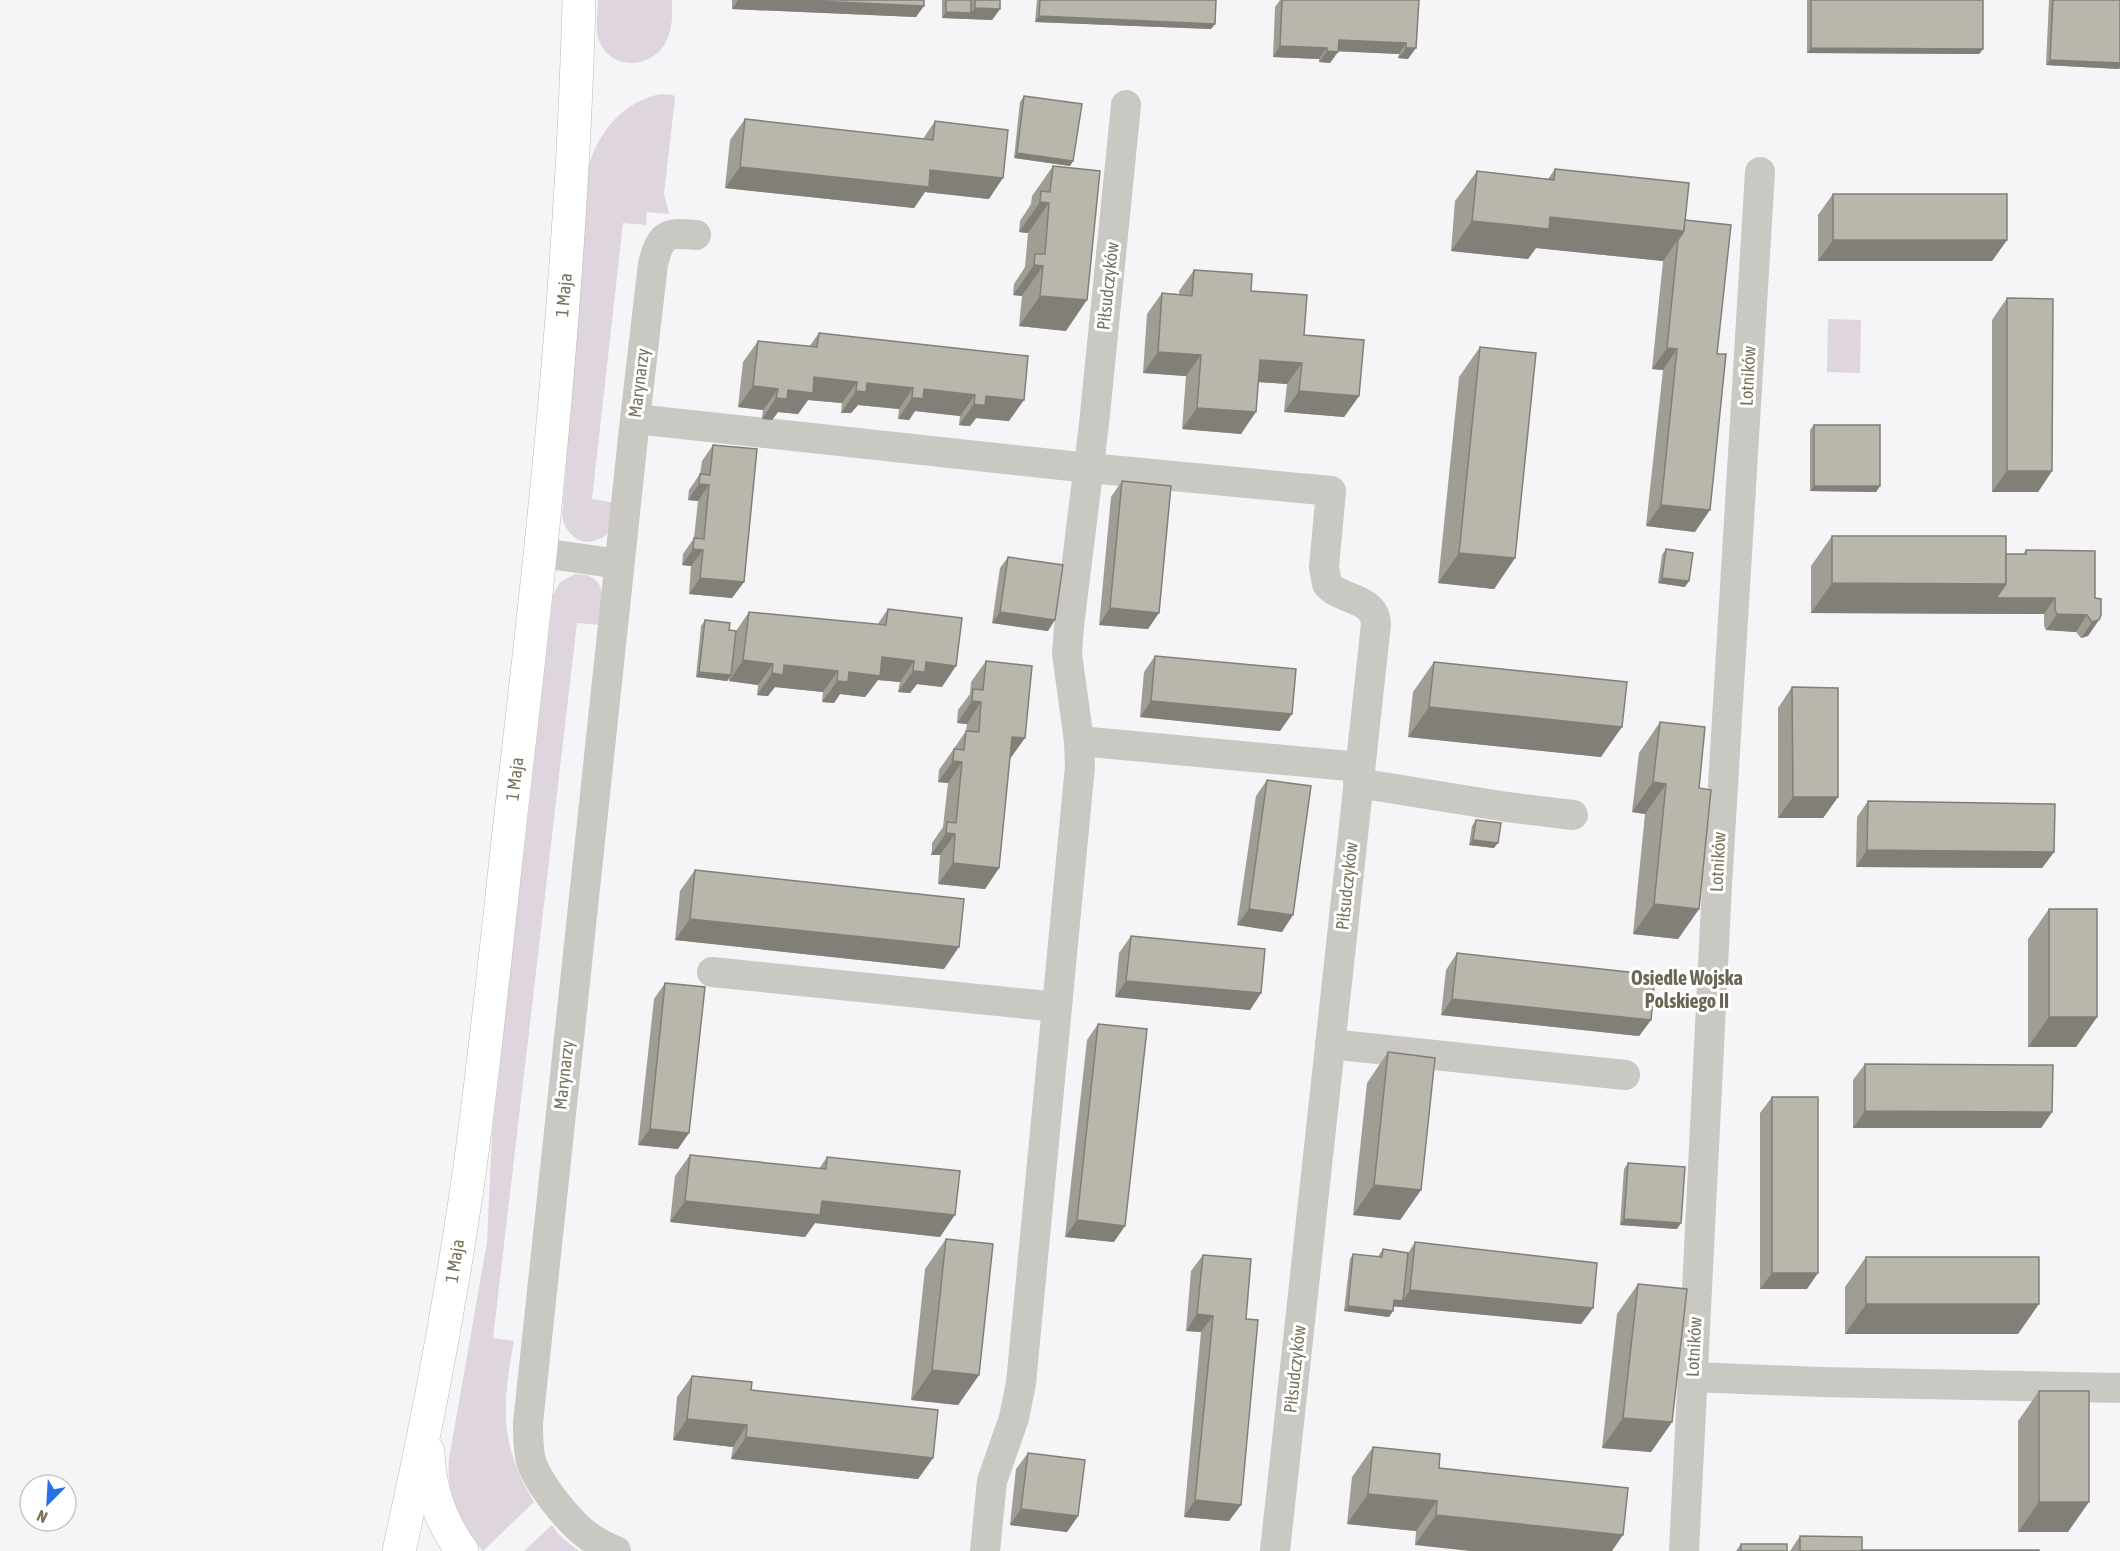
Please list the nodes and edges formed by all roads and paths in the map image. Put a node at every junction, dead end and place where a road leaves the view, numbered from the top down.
1 (579, 0) edge
2 (1126, 105) dead end
3 (1760, 172) dead end
4 (696, 235) dead end
5 (635, 419) junction
6 (1089, 468) junction
7 (542, 553) junction
8 (619, 564) junction
9 (1079, 741) junction
10 (1359, 775) junction
11 (1573, 815) dead end
12 (712, 972) dead end
13 (1057, 1007) junction
14 (1330, 1044) junction
15 (1625, 1075) dead end
16 (1692, 1377) junction
17 (2120, 1388) edge
18 (430, 1401) junction
19 (399, 1551) edge
20 (462, 1551) edge
21 (616, 1551) edge
22 (985, 1551) edge
23 (1275, 1551) edge
24 (1684, 1551) edge

1 - 7 street, 1 Maja
2 - 6 street, Piłsudczyków
3 - 16 street, Lotników
4 - 5 street, Marynarzy
5 - 6 street
5 - 8 street, Marynarzy
6 - 9 street, Piłsudczyków
6 - 10 street, Piłsudczyków
7 - 8 street
7 - 18 street, 1 Maja
8 - 21 street, Marynarzy
9 - 10 street
9 - 13 street, Piłsudczyków
10 - 11 street
10 - 14 street, Piłsudczyków
12 - 13 street
13 - 22 street, Piłsudczyków
14 - 15 street
14 - 23 street, Piłsudczyków
16 - 17 street
16 - 24 street, Lotników
18 - 19 street, 1 Maja
18 - 20 street

